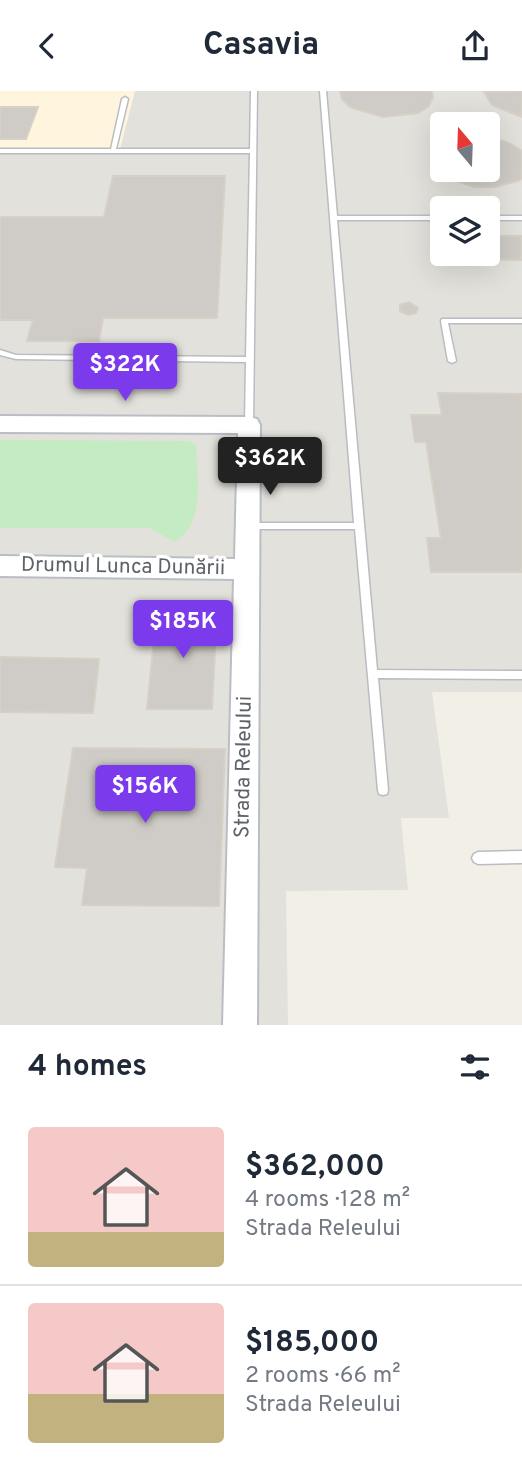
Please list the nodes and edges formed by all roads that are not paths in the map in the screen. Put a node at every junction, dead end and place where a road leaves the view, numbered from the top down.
1 (254, 91) edge
2 (323, 91) edge
3 (125, 99) dead end
4 (0, 151) edge
5 (113, 151) junction
6 (252, 151) junction
7 (334, 218) junction
8 (430, 218) edge
9 (500, 218) edge
10 (522, 218) edge
11 (522, 321) edge
12 (0, 352) edge
13 (250, 360) junction
14 (452, 361) dead end
15 (0, 424) edge
16 (249, 425) junction
17 (248, 526) junction
18 (359, 526) junction
19 (0, 566) edge
20 (247, 569) junction
21 (372, 674) junction
22 (522, 674) edge
23 (383, 790) dead end
24 (522, 857) edge
25 (478, 858) dead end
26 (240, 1025) edge

1 - 6 lane
2 - 7 lane
3 - 5 lane
4 - 5 lane
5 - 6 lane
6 - 13 lane
7 - 8 lane
7 - 18 lane
9 - 10 lane
11 - 14 lane
12 - 13 lane
13 - 16 lane
15 - 16 street
16 - 17 street, Strada Releului
17 - 18 lane
17 - 20 street, Strada Releului
18 - 21 lane
19 - 20 street, Drumul Lunca Dunării
20 - 26 street, Strada Releului
21 - 22 lane
21 - 23 lane
24 - 25 lane

